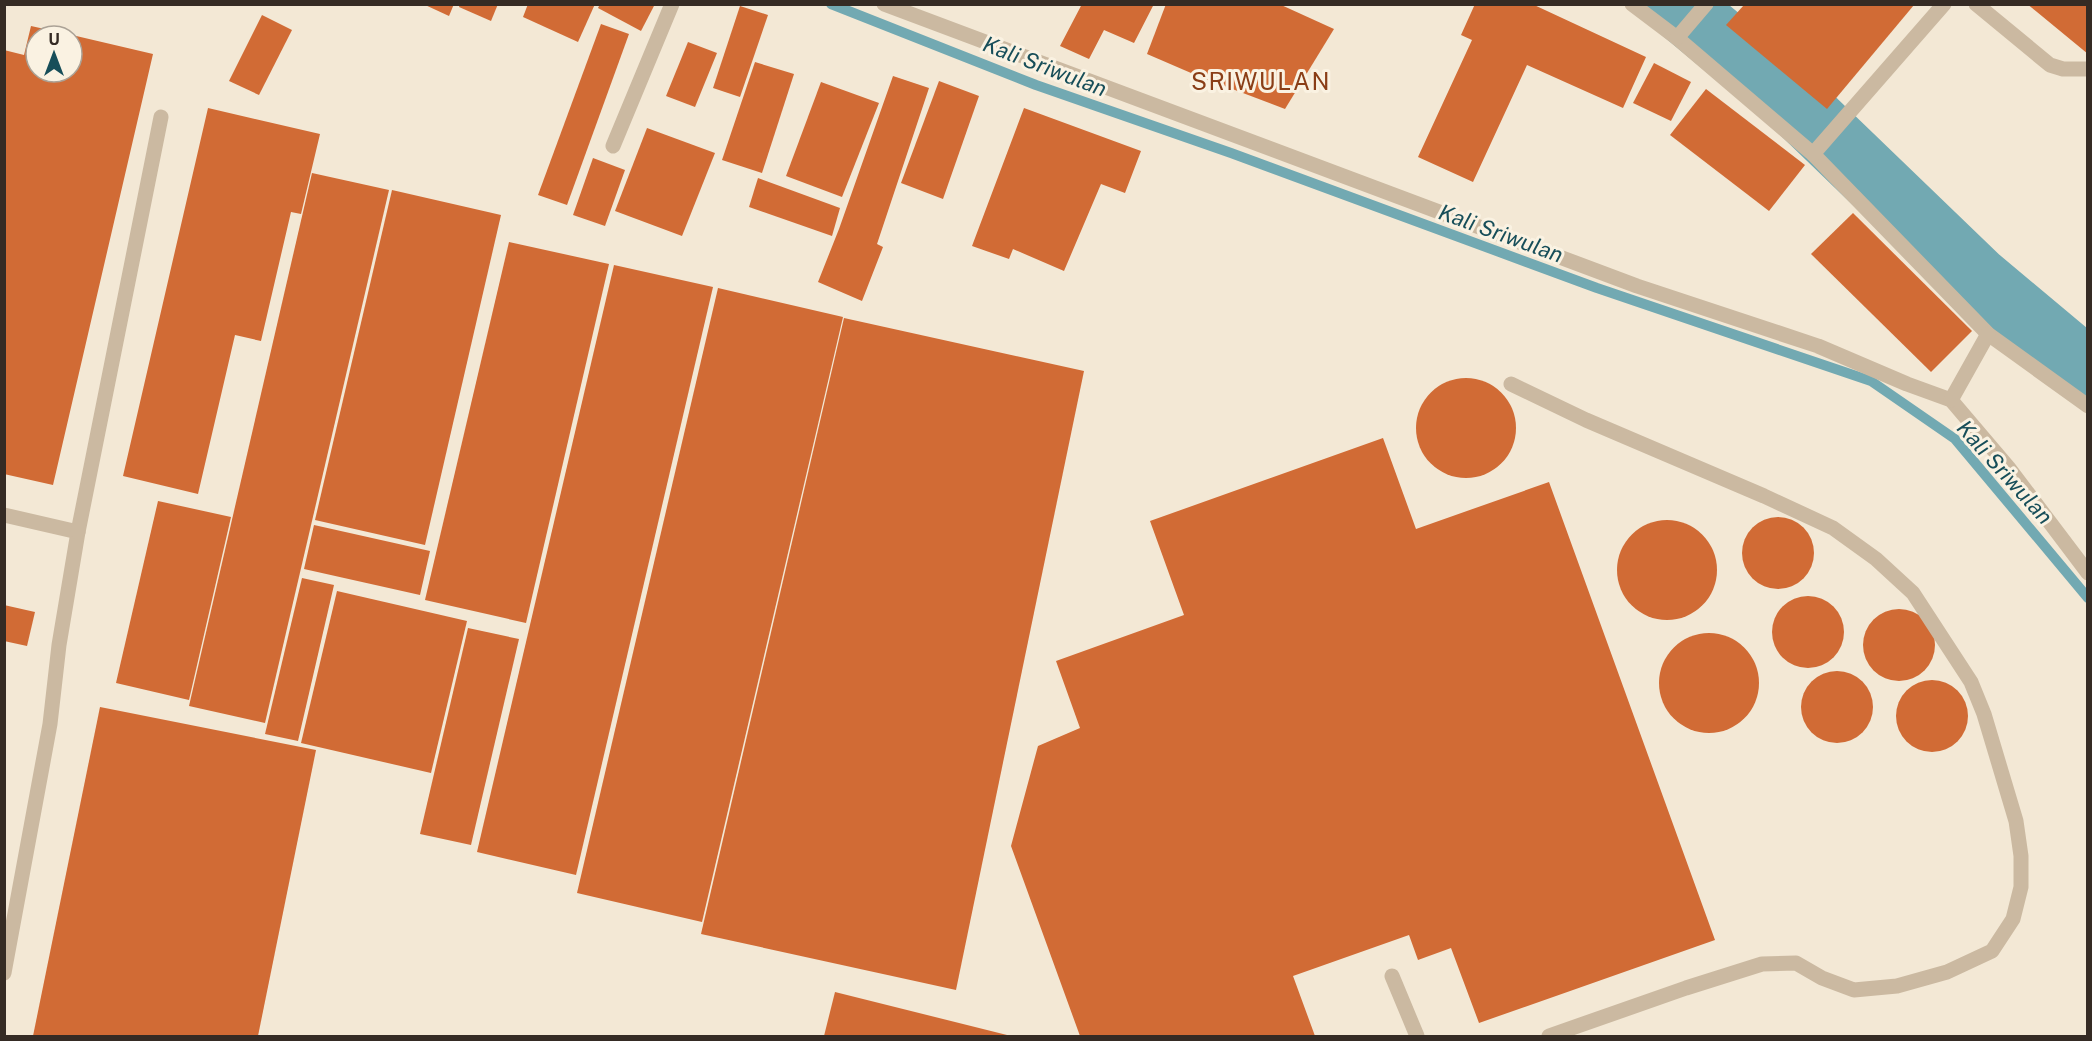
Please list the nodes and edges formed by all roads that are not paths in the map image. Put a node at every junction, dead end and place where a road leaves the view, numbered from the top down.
1 (672, 4) edge
2 (884, 4) edge
3 (1632, 4) edge
4 (1944, 4) edge
5 (1976, 4) edge
6 (1705, 7) edge
7 (1682, 34) junction
8 (2088, 69) edge
9 (161, 117) dead end
10 (613, 146) dead end
11 (1813, 154) junction
12 (1988, 334) junction
13 (1511, 384) dead end
14 (1951, 399) junction
15 (2088, 406) edge
16 (4, 515) edge
17 (78, 532) junction
18 (2088, 573) edge
19 (4, 973) edge
20 (1392, 976) dead end
21 (1417, 1036) edge
22 (1549, 1036) edge

1 - 10 street
2 - 14 street
3 - 7 street
4 - 11 street
5 - 8 street
6 - 7 street
7 - 11 street
9 - 17 street
11 - 12 street
12 - 14 street
12 - 15 street
13 - 22 street
14 - 18 street
16 - 17 street
17 - 19 street
20 - 21 street

